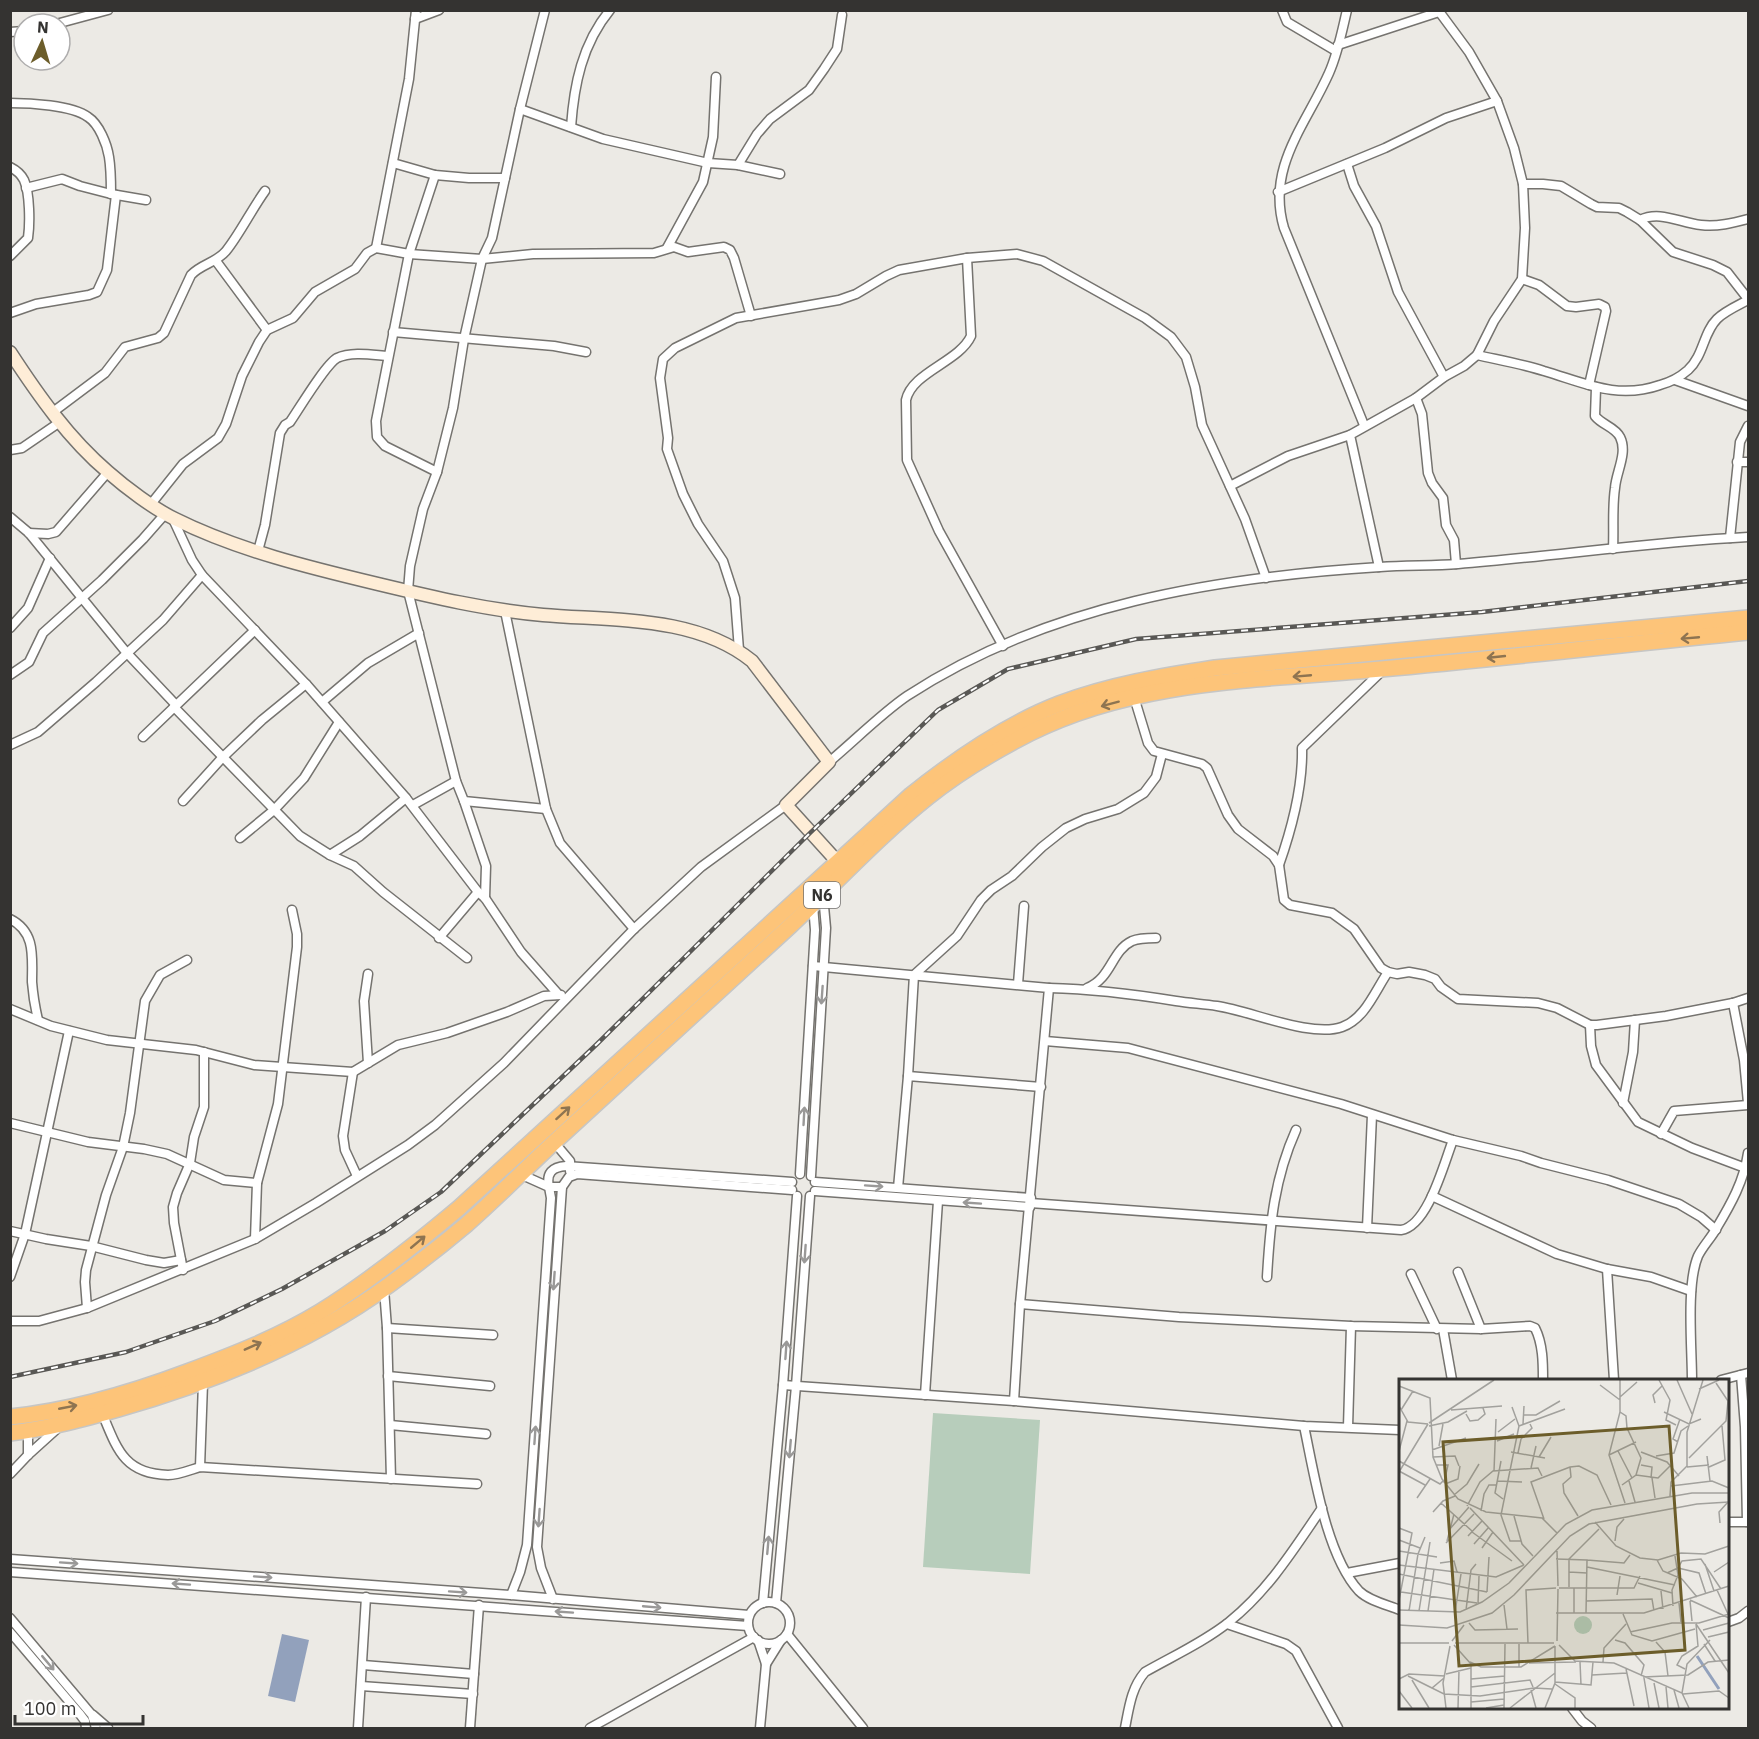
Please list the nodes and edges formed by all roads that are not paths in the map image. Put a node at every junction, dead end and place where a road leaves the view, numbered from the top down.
1 (108, 10) edge
2 (439, 10) edge
3 (545, 10) edge
4 (610, 10) edge
5 (1282, 10) edge
6 (1347, 10) edge
7 (1438, 11) edge
8 (416, 15) edge
9 (842, 15) dead end
10 (72, 20) edge
11 (1337, 48) junction
12 (716, 77) dead end
13 (1497, 101) junction
14 (10, 103) edge
15 (520, 109) junction
16 (571, 127) junction
17 (708, 163) junction
18 (393, 164) junction
19 (1347, 164) junction
20 (738, 165) junction
21 (10, 166) edge
22 (780, 174) dead end
23 (435, 175) junction
24 (505, 178) junction
25 (1523, 184) junction
26 (26, 188) junction
27 (265, 191) dead end
28 (1278, 192) junction
29 (114, 195) junction
30 (146, 200) dead end
31 (1749, 219) edge
32 (1640, 220) junction
33 (376, 248) junction
34 (667, 248) junction
35 (409, 254) junction
36 (10, 256) edge
37 (967, 258) junction
38 (482, 259) junction
39 (216, 261) junction
40 (1522, 279) junction
41 (1749, 299) edge
42 (10, 313) edge
43 (751, 316) junction
44 (267, 330) junction
45 (393, 332) junction
46 (464, 339) junction
47 (586, 352) dead end
48 (11, 354) edge
49 (1477, 355) junction
50 (388, 356) junction
51 (1444, 377) junction
52 (1675, 380) junction
53 (1593, 387) junction
54 (1416, 398) junction
55 (1749, 406) edge
56 (56, 417) junction
57 (1364, 425) junction
58 (1749, 426) edge
59 (1350, 435) junction
60 (10, 450) edge
61 (1737, 462) junction
62 (1749, 462) edge
63 (108, 472) junction
64 (437, 472) junction
65 (1230, 486) junction
66 (152, 504) junction
67 (169, 516) junction
68 (10, 517) edge
69 (29, 533) junction
70 (1749, 537) edge
71 (1730, 538) junction
72 (1613, 549) junction
73 (258, 551) junction
74 (50, 558) junction
75 (1456, 564) junction
76 (1379, 567) junction
77 (202, 575) junction
78 (1266, 578) junction
79 (408, 591) junction
80 (80, 598) junction
81 (505, 611) junction
82 (1749, 618) edge
83 (10, 628) edge
84 (255, 630) junction
85 (1749, 632) edge
86 (418, 633) junction
87 (1003, 645) junction
88 (739, 650) junction
89 (126, 652) junction
90 (1385, 669) junction
91 (10, 675) edge
92 (306, 684) junction
93 (1134, 697) junction
94 (322, 702) junction
95 (175, 706) junction
96 (339, 722) junction
97 (143, 737) dead end
98 (10, 745) edge
99 (1162, 754) junction
100 (222, 758) junction
101 (829, 762) junction
102 (456, 781) junction
103 (406, 798) junction
104 (183, 801) dead end
105 (464, 801) junction
106 (786, 805) junction
107 (413, 806) junction
108 (546, 809) junction
109 (274, 810) junction
110 (240, 838) dead end
111 (330, 855) junction
112 (1279, 865) junction
113 (842, 867) junction
114 (481, 895) junction
115 (818, 899) junction
116 (1024, 906) dead end
117 (292, 910) dead end
118 (10, 919) edge
119 (634, 929) junction
120 (439, 938) junction
121 (1156, 938) dead end
122 (467, 958) dead end
123 (187, 960) dead end
124 (813, 966) junction
125 (824, 967) junction
126 (1388, 972) junction
127 (368, 974) dead end
128 (914, 975) junction
129 (1018, 984) junction
130 (1048, 988) junction
131 (1087, 988) junction
132 (563, 996) junction
133 (1749, 998) edge
134 (1733, 1003) junction
135 (10, 1009) edge
136 (38, 1020) junction
137 (1635, 1020) junction
138 (1590, 1025) junction
139 (69, 1031) junction
140 (1045, 1041) junction
141 (138, 1045) junction
142 (204, 1052) junction
143 (368, 1063) junction
144 (281, 1068) junction
145 (353, 1072) junction
146 (908, 1076) junction
147 (1041, 1087) junction
148 (1623, 1103) junction
149 (1749, 1104) edge
150 (1372, 1115) junction
151 (10, 1123) edge
152 (1296, 1130) dead end
153 (47, 1132) junction
154 (1661, 1134) junction
155 (1453, 1140) junction
156 (554, 1142) junction
157 (123, 1147) junction
158 (1749, 1153) edge
159 (190, 1163) junction
160 (571, 1166) junction
161 (1747, 1168) edge
162 (520, 1173) junction
163 (800, 1174) junction
164 (357, 1176) junction
165 (569, 1177) junction
166 (257, 1183) junction
167 (813, 1186) junction
168 (562, 1187) junction
169 (549, 1188) junction
170 (898, 1188) junction
171 (794, 1189) junction
172 (1432, 1196) junction
173 (938, 1201) junction
174 (1030, 1203) junction
175 (1270, 1222) junction
176 (1367, 1228) junction
177 (1716, 1230) junction
178 (10, 1231) edge
179 (25, 1234) junction
180 (255, 1239) junction
181 (91, 1246) junction
182 (182, 1265) junction
183 (1607, 1269) junction
184 (1458, 1272) dead end
185 (1410, 1274) dead end
186 (10, 1277) edge
187 (1267, 1277) dead end
188 (384, 1289) junction
189 (1691, 1291) junction
190 (1020, 1304) junction
191 (87, 1308) junction
192 (10, 1321) edge
193 (1351, 1326) junction
194 (387, 1328) junction
195 (1440, 1329) junction
196 (1481, 1329) junction
197 (493, 1335) dead end
198 (1745, 1374) edge
199 (388, 1376) junction
200 (1452, 1379) edge
201 (1543, 1379) edge
202 (1614, 1379) edge
203 (1692, 1379) edge
204 (1725, 1379) edge
205 (203, 1383) junction
206 (783, 1385) junction
207 (490, 1386) dead end
208 (796, 1386) junction
209 (925, 1395) junction
210 (1014, 1401) junction
211 (102, 1413) junction
212 (10, 1417) edge
213 (62, 1424) junction
214 (390, 1425) junction
215 (1304, 1426) junction
216 (1348, 1427) junction
217 (1399, 1430) edge
218 (28, 1431) junction
219 (10, 1433) edge
220 (486, 1434) dead end
221 (28, 1455) junction
222 (200, 1467) junction
223 (10, 1474) edge
224 (391, 1479) junction
225 (477, 1484) dead end
226 (536, 1485) junction
227 (1322, 1508) junction
228 (1729, 1522) edge
229 (1748, 1522) edge
230 (10, 1559) edge
231 (1399, 1563) edge
232 (10, 1572) edge
233 (1347, 1573) junction
234 (511, 1595) junction
235 (366, 1597) junction
236 (553, 1599) junction
237 (763, 1603) junction
238 (776, 1604) junction
239 (479, 1605) junction
240 (1399, 1609) edge
241 (1749, 1611) edge
242 (749, 1615) junction
243 (10, 1618) edge
244 (1729, 1622) edge
245 (1227, 1624) junction
246 (748, 1626) junction
247 (10, 1632) edge
248 (784, 1637) junction
249 (756, 1639) junction
250 (766, 1664) junction
251 (363, 1665) junction
252 (474, 1674) junction
253 (361, 1686) junction
254 (473, 1694) junction
255 (1573, 1709) edge
256 (92, 1715) junction
257 (86, 1728) edge
258 (96, 1728) edge
259 (108, 1728) edge
260 (358, 1728) edge
261 (470, 1728) edge
262 (590, 1728) edge
263 (760, 1728) edge
264 (863, 1728) edge
265 (1125, 1728) edge
266 (1338, 1728) edge
267 (1591, 1728) edge

1 - 10 street
2 - 8 street
3 - 15 street
4 - 16 street
5 - 11 street
6 - 11 street
7 - 11 street
7 - 13 street
8 - 18 street
9 - 20 street
11 - 28 street
12 - 17 street
13 - 19 street
13 - 25 street
14 - 29 street
15 - 16 street
15 - 24 street
16 - 17 street
17 - 20 street
17 - 34 street
18 - 23 street
18 - 33 street
19 - 28 street
19 - 51 street
20 - 22 street
21 - 26 street
23 - 24 street
23 - 35 street
24 - 38 street
25 - 32 street
25 - 40 street
26 - 29 street
26 - 36 street
27 - 39 street
28 - 57 street
29 - 30 street
29 - 42 street
31 - 32 street
32 - 41 street
33 - 35 street
33 - 44 street
34 - 38 street
34 - 43 street
35 - 38 street
35 - 45 street
37 - 43 street
37 - 65 street
37 - 87 street
38 - 46 street
39 - 44 street
39 - 56 street
40 - 49 street
40 - 53 street
41 - 52 street
43 - 88 street
44 - 66 street
45 - 46 street
45 - 50 street
46 - 47 street
46 - 64 street
48 - 56 street
49 - 51 street
49 - 53 street
50 - 64 street
50 - 73 street
51 - 54 street
52 - 53 street
52 - 55 street
53 - 72 street
54 - 57 street
54 - 75 street
56 - 60 street
56 - 63 street
57 - 59 street
58 - 61 street
59 - 65 street
59 - 76 street
61 - 62 street
61 - 71 street
63 - 66 street
63 - 69 street
64 - 79 street
65 - 78 street
66 - 67 street
67 - 73 street
67 - 77 street
67 - 80 street
68 - 69 street
69 - 74 street
70 - 71 street
71 - 72 street
72 - 75 street
73 - 79 street
74 - 80 street
74 - 83 street
75 - 76 street
76 - 78 street
77 - 84 street
77 - 89 street
78 - 87 street
79 - 81 street
79 - 86 street
80 - 89 street
80 - 91 street
81 - 88 street
81 - 108 street
82 - 113 highway, N6
84 - 92 street
84 - 95 street
85 -> 90 highway, N6
86 - 94 street
86 - 102 street
87 - 101 street
88 - 101 street
89 - 95 street
89 - 98 street
90 -> 93 highway, N6
90 - 112 street
92 - 94 street
92 - 100 street
93 - 99 street
93 -> 113 highway, N6
94 - 96 street
95 - 97 street
95 - 100 street
96 - 103 street
96 - 109 street
99 - 112 street
99 - 128 street
100 - 104 street
100 - 109 street
101 - 106 street
102 - 105 street
102 - 107 street
103 - 107 street
103 - 111 street
105 - 108 street
105 - 114 street
106 - 113 street
106 - 119 street
107 - 114 street
108 - 119 street
109 - 110 street
109 - 111 street
111 - 120 street
112 - 126 street
113 - 115 highway, N6
212 -> 113 highway, N6
114 - 120 street
114 - 132 street
115 - 124 street
115 - 125 street
115 - 156 highway, N6
116 - 129 street
117 - 144 street
118 - 136 street
119 - 132 street
120 - 122 street
121 - 131 street
123 - 141 street
124 - 125 street
163 -> 124 street
125 - 128 street
125 -> 167 street
126 - 131 street
126 - 138 street
127 - 143 street
128 - 129 street
128 - 146 street
129 - 130 street
130 - 131 street
130 - 140 street
132 - 143 street
132 - 164 street
133 - 134 street
134 - 137 street
134 - 149 street
135 - 136 street
136 - 139 street
137 - 138 street
137 - 148 street
138 - 148 street
139 - 141 street
139 - 153 street
140 - 147 street
140 - 150 street
141 - 142 street
141 - 157 street
142 - 144 street
142 - 159 street
143 - 145 street
144 - 145 street
144 - 166 street
145 - 164 street
146 - 147 street
146 - 170 street
147 - 174 street
148 - 154 street
149 - 154 street
150 - 155 street
150 - 176 street
151 - 153 street
152 - 175 street
153 - 157 street
153 - 179 street
154 - 161 street
155 - 172 street
155 - 177 street
156 - 160 street
156 - 162 highway, N6
157 - 159 street
157 - 181 street
158 - 161 street
159 - 166 street
159 - 182 street
160 - 165 street
160 - 169 street
160 - 171 street
161 - 177 street
162 - 169 street
162 - 188 highway, N6
163 - 167 street
163 - 171 street
164 - 180 street
165 - 168 street
165 - 171 street
166 - 180 street
167 -> 170 street
167 - 171 street
167 - 173 street
167 -> 208 street
168 - 169 street
168 -> 226 street
226 -> 169 street
170 - 174 street
206 -> 171 street
172 - 176 street
172 - 183 street
174 -> 173 street
173 - 209 street
174 - 175 street
174 - 190 street
175 - 176 street
175 - 187 street
177 - 189 street
178 - 179 street
179 - 181 street
179 - 186 street
180 - 182 street
181 - 182 street
181 - 191 street
182 - 191 street
183 - 189 street
183 - 202 street
184 - 196 street
185 - 195 street
188 - 194 street
188 - 205 highway, N6
189 - 203 street
190 - 193 street
190 - 210 street
191 - 192 street
193 - 195 street
193 - 216 street
194 - 197 street
194 - 199 street
195 - 196 street
195 - 200 street
196 - 201 street
198 - 204 street
198 - 229 street
199 - 207 street
199 - 214 street
205 - 211 highway, N6
205 - 222 street
206 - 208 street
237 -> 206 street
208 - 209 street
208 -> 238 street
209 - 210 street
210 - 215 street
211 - 213 highway, N6
211 - 222 street
213 - 218 highway, N6
213 - 221 street
214 - 220 street
214 - 224 street
215 - 216 street
215 - 227 street
216 - 217 street
218 - 219 highway, N6
218 - 221 street
221 - 223 street
222 - 224 street
224 - 225 street
226 - 234 street
226 -> 236 street
227 - 233 street
227 - 245 street
228 - 229 street
230 -> 234 street
231 - 233 street
235 -> 232 street
233 - 240 street
234 - 236 street
235 - 239 street
235 - 251 street
236 -> 242 street
237 - 238 street
237 - 242 street
238 - 248 street
246 -> 239 street
239 - 252 street
241 - 244 street
242 - 246 street
243 -> 256 street
245 - 265 street
245 - 266 street
246 - 249 street
247 - 257 street
248 - 249 street
248 - 250 street
248 - 264 street
249 - 250 street
249 - 262 street
250 - 263 street
251 - 252 street
251 - 253 street
252 - 254 street
253 - 254 street
253 - 260 street
254 - 261 street
255 - 267 street
256 - 258 street
256 - 259 street

